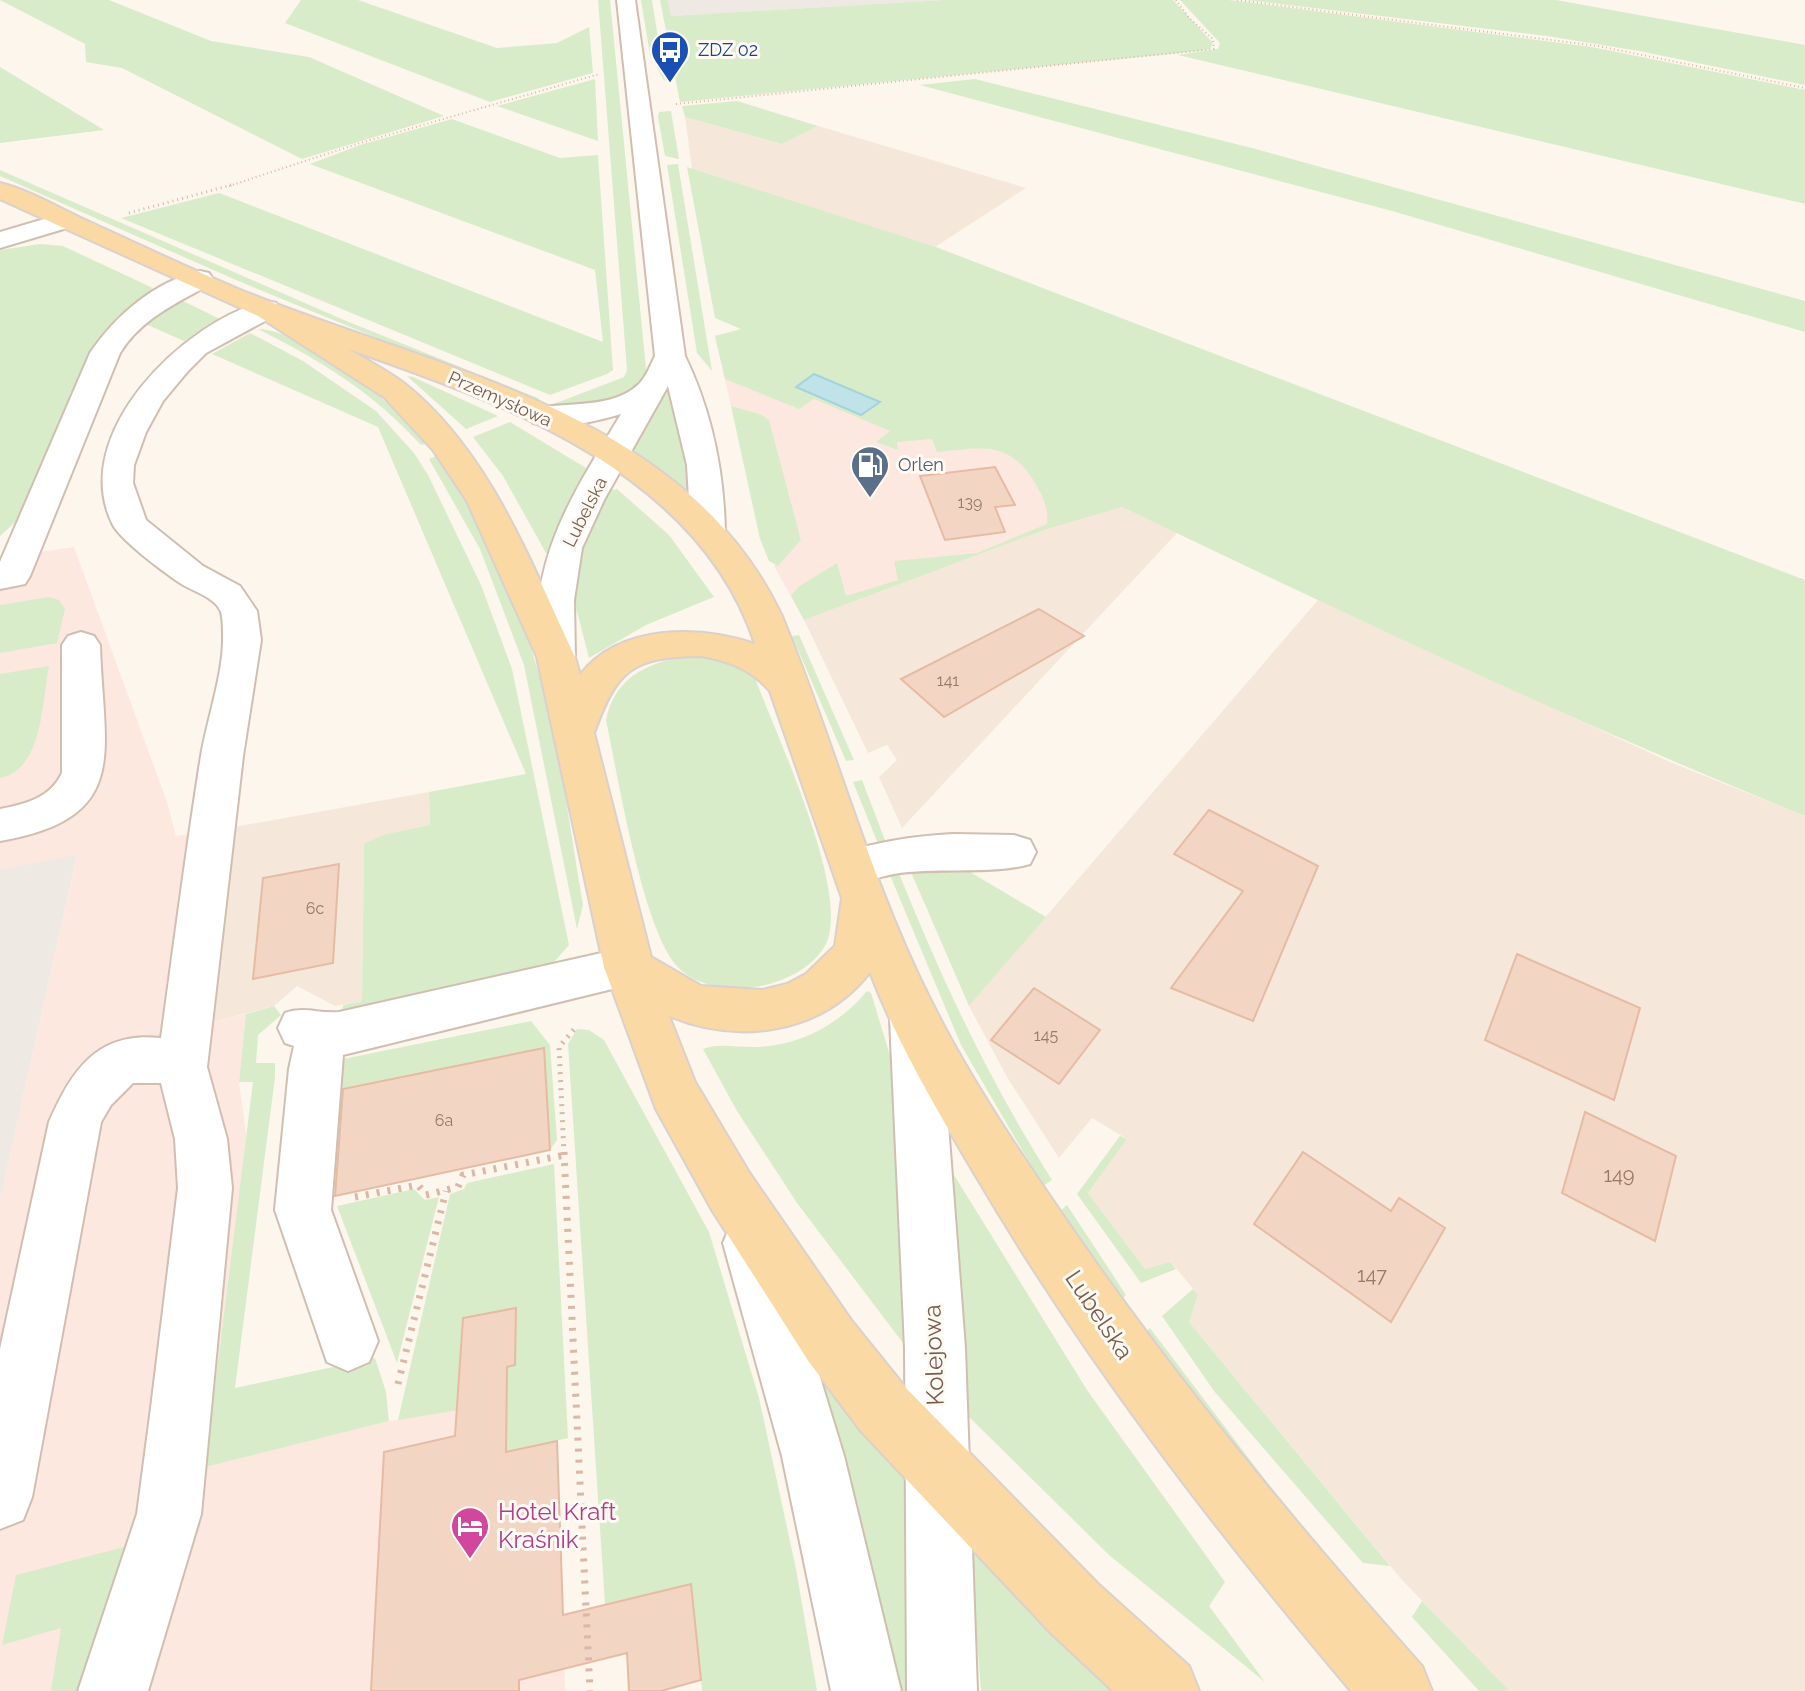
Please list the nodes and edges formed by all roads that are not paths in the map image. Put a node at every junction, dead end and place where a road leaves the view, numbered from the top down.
1 (626, 0) edge
2 (0, 190) edge
3 (68, 220) junction
4 (0, 240) edge
5 (200, 279) junction
6 (266, 309) junction
7 (670, 356) junction
8 (652, 389) junction
9 (544, 416) junction
10 (614, 457) junction
11 (708, 533) junction
12 (6, 577) edge
13 (81, 645) dead end
14 (556, 657) junction
15 (788, 686) junction
16 (575, 731) junction
17 (0, 825) edge
18 (1014, 852) dead end
19 (860, 882) junction
20 (628, 967) junction
21 (915, 1019) junction
22 (182, 1067) junction
23 (731, 1192) junction
24 (348, 1341) dead end
25 (937, 1467) junction
26 (0, 1497) edge
27 (113, 1691) edge
28 (866, 1691) edge
29 (942, 1691) edge
30 (1164, 1691) edge
31 (1397, 1691) edge

1 - 7 street
2 - 3 main road, Przemysłowa
3 - 4 street
3 - 5 main road, Przemysłowa
5 - 6 main road, Przemysłowa
5 - 12 street
6 - 9 main road, Przemysłowa
6 - 14 main road, Przemysłowa
6 - 22 street
7 - 8 street, Lubelska
7 - 11 street
8 - 9 street
8 - 10 street, Lubelska
9 - 10 main road, Przemysłowa
10 - 11 main road, Przemysłowa
10 - 14 street, Lubelska
11 - 15 main road
13 - 17 street
14 - 16 main road, Lubelska
15 - 16 main road
15 - 19 main road, Lubelska
16 - 20 main road, Lubelska
18 - 19 street
19 - 20 main road
19 - 21 main road, Lubelska
20 - 23 main road
20 - 24 street
21 - 25 street, Kolejowa
21 - 31 main road, Lubelska
22 - 26 street
22 - 27 street
23 - 25 main road
23 - 28 street
25 - 29 street, Kolejowa
25 - 30 main road

